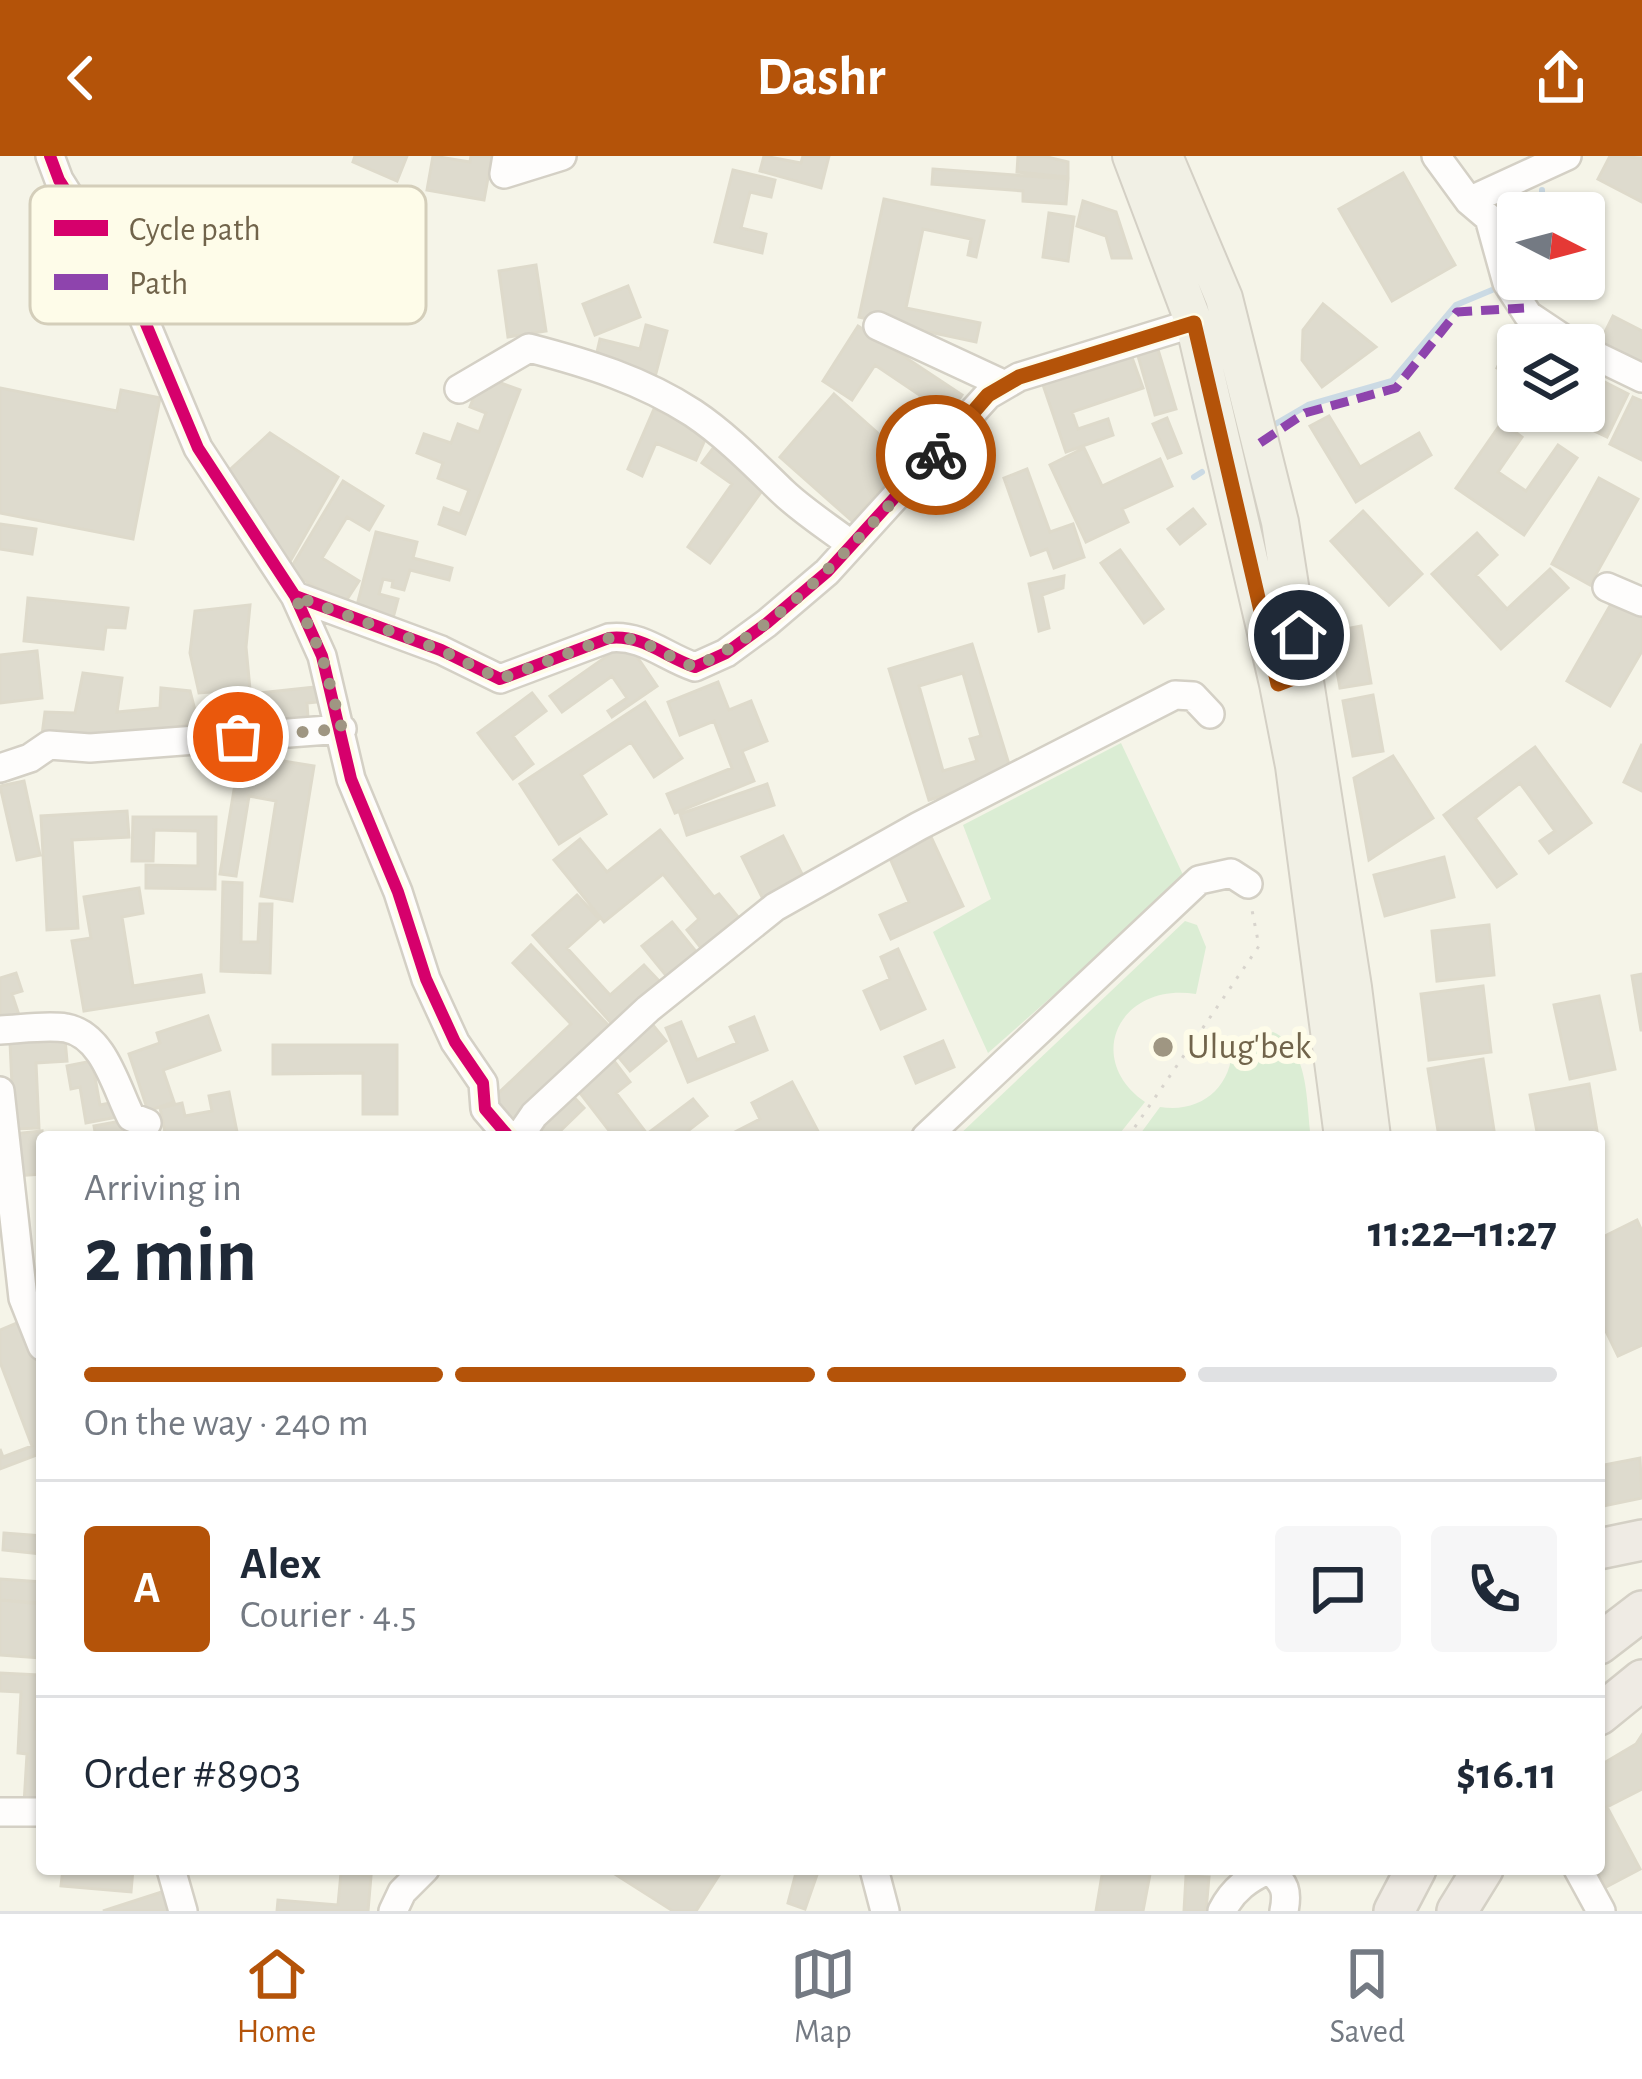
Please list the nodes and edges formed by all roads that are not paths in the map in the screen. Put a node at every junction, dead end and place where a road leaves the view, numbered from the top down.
1 (50, 156) edge
2 (507, 156) edge
3 (562, 156) edge
4 (1131, 156) edge
5 (1164, 156) edge
6 (1436, 156) edge
7 (1567, 156) edge
8 (63, 186) edge
9 (1469, 201) junction
10 (1194, 323) junction
11 (146, 324) edge
12 (1542, 324) edge
13 (878, 326) dead end
14 (1605, 360) edge
15 (1642, 378) edge
16 (1005, 385) junction
17 (459, 389) dead end
18 (850, 543) junction
19 (1607, 587) dead end
20 (295, 596) junction
21 (1642, 602) edge
22 (1292, 679) junction
23 (1210, 714) dead end
24 (342, 729) junction
25 (0, 767) edge
26 (1248, 884) road end
27 (0, 1030) edge
28 (0, 1093) edge
29 (147, 1123) dead end
30 (503, 1131) edge
31 (523, 1131) edge
32 (932, 1131) edge
33 (1342, 1131) edge
34 (1371, 1131) edge
35 (36, 1331) edge
36 (1642, 1540) edge
37 (1605, 1549) edge
38 (1642, 1611) edge
39 (1605, 1639) edge
40 (1642, 1680) edge
41 (1605, 1709) edge
42 (0, 1812) edge
43 (36, 1812) edge
44 (173, 1875) edge
45 (418, 1875) edge
46 (876, 1875) edge
47 (1253, 1875) edge
48 (1275, 1875) edge
49 (1388, 1875) edge
50 (1412, 1875) edge
51 (1479, 1875) edge
52 (1581, 1875) edge
53 (183, 1911) edge
54 (393, 1911) edge
55 (885, 1911) edge
56 (1222, 1911) edge
57 (1284, 1911) edge
58 (1391, 1911) edge
59 (1457, 1911) edge
60 (1601, 1911) edge

1 - 8 street
2 - 3 street
4 - 10 main road
5 - 22 main road
6 - 9 street
7 - 9 street
9 - 12 street
10 - 16 street
10 - 22 main road
11 - 20 street
13 - 16 street
14 - 15 street
16 - 18 street
17 - 18 street
18 - 20 street
19 - 21 street
20 - 24 street
22 - 33 main road
22 - 34 main road
23 - 31 street
24 - 25 street
24 - 30 street
26 - 32 street
27 - 29 street
28 - 35 street
36 - 37 highway
38 - 39 highway
40 - 41 highway
42 - 43 street
44 - 53 street
45 - 54 street
46 - 55 street
47 - 56 street
48 - 57 street
49 - 58 highway
50 - 58 highway
51 - 59 highway
52 - 60 street

